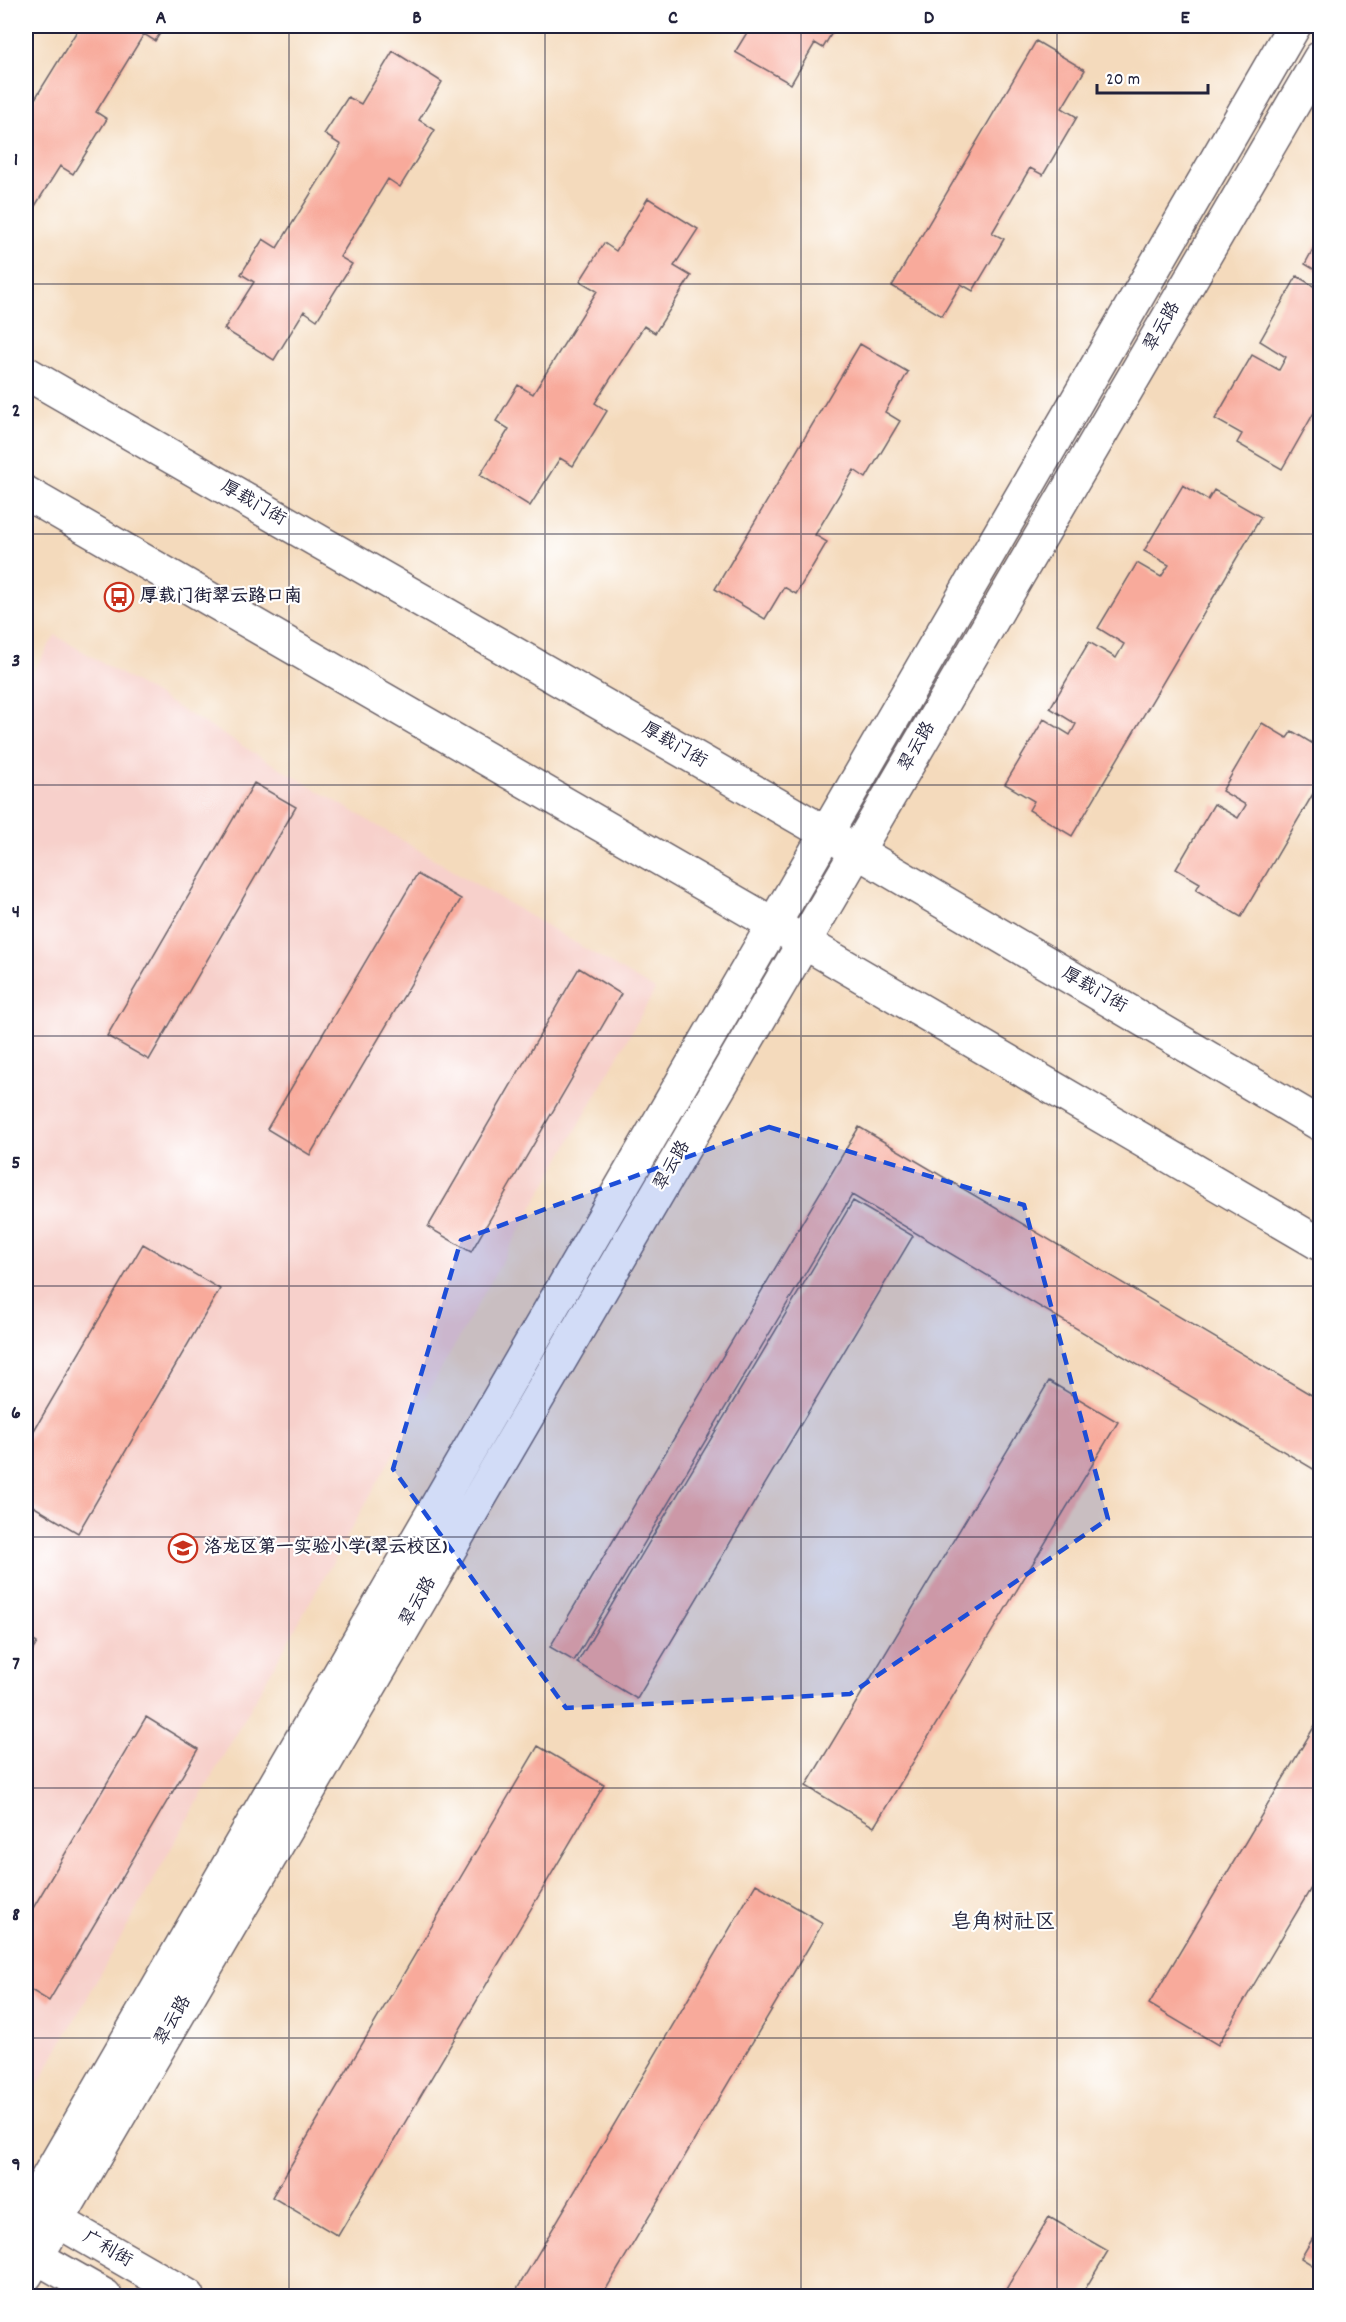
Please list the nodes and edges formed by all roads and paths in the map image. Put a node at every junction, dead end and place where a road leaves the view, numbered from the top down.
1 (1294, 26) edge
2 (1320, 58) edge
3 (26, 373) edge
4 (26, 494) edge
5 (826, 833) junction
6 (857, 852) junction
7 (772, 924) junction
8 (804, 943) junction
9 (1320, 1124) edge
10 (1320, 1245) edge
11 (35, 2211) edge
12 (29, 2261) edge
13 (105, 2296) edge
14 (188, 2296) edge

1 - 5 street, 翠云路
2 - 6 street, 翠云路
3 - 5 street, 厚载门街
4 - 7 street
5 - 6 street, 厚载门街
5 - 7 street, 翠云路
6 - 8 street, 翠云路
6 - 9 street, 厚载门街
7 - 8 street
7 - 11 street, 翠云路
8 - 10 street
8 - 11 street, 翠云路
11 - 12 street, 翠云路
11 - 14 street, 广利街
12 - 13 street

